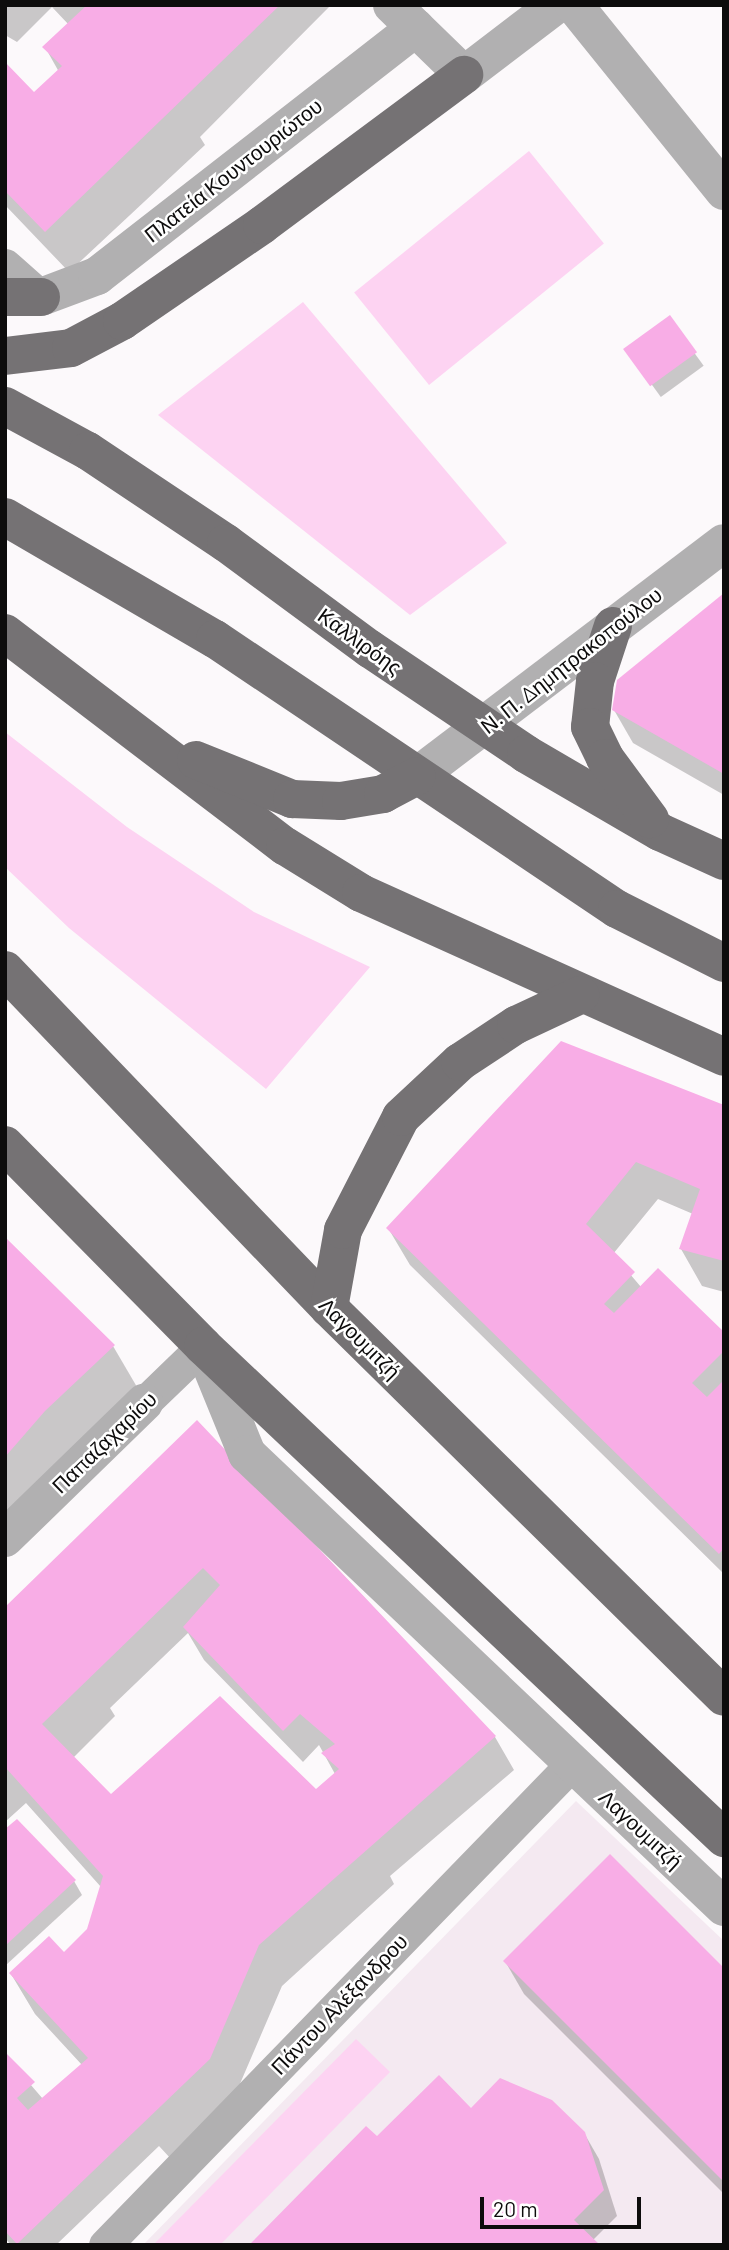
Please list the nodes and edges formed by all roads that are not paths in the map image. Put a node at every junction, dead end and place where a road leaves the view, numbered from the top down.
1 (556, 5) edge
2 (574, 5) edge
3 (404, 17) edge
4 (464, 75) junction
5 (724, 191) edge
6 (5, 265) edge
7 (23, 298) edge
8 (5, 356) edge
9 (5, 406) edge
10 (5, 517) edge
11 (724, 543) edge
12 (613, 626) junction
13 (5, 633) edge
14 (125, 726) junction
15 (484, 726) junction
16 (417, 776) junction
17 (660, 832) junction
18 (724, 862) edge
19 (724, 962) edge
20 (5, 970) edge
21 (580, 995) junction
22 (724, 1056) edge
23 (5, 1145) edge
24 (329, 1308) junction
25 (203, 1346) junction
26 (144, 1403) joint
27 (5, 1538) edge
28 (724, 1697) edge
29 (572, 1764) junction
30 (724, 1838) edge
31 (724, 1907) edge
32 (105, 2245) edge

1 - 4 street
2 - 5 street
3 - 4 street
3 - 7 street, Πλατεία Κουντουριώτου
4 - 8 main road
6 - 7 street
9 - 15 main road, Καλλιρόης
10 - 16 main road
11 - 12 street, Ν. Π. Δημητρακοπούλου
12 - 15 street, Ν. Π. Δημητρακοπούλου
12 - 17 main road
13 - 14 main road
14 - 16 main road
14 - 21 main road
15 - 16 street, Ν. Π. Δημητρακοπούλου
15 - 17 main road, Καλλιρόης
16 - 19 main road
17 - 18 main road, Καλλιρόης
20 - 24 main road, Λαγουμιτζή
21 - 22 main road
21 - 24 main road
23 - 25 main road, Λαγουμιτζή
24 - 28 main road, Λαγουμιτζή
25 - 26 street, Παπαζαχαρίου
25 - 29 street, Λαγουμιτζή
25 - 30 main road, Λαγουμιτζή
26 - 27 street, Παπαζαχαρίου
29 - 31 street, Λαγουμιτζή
29 - 32 street, Πάντου Αλέξανδρου

